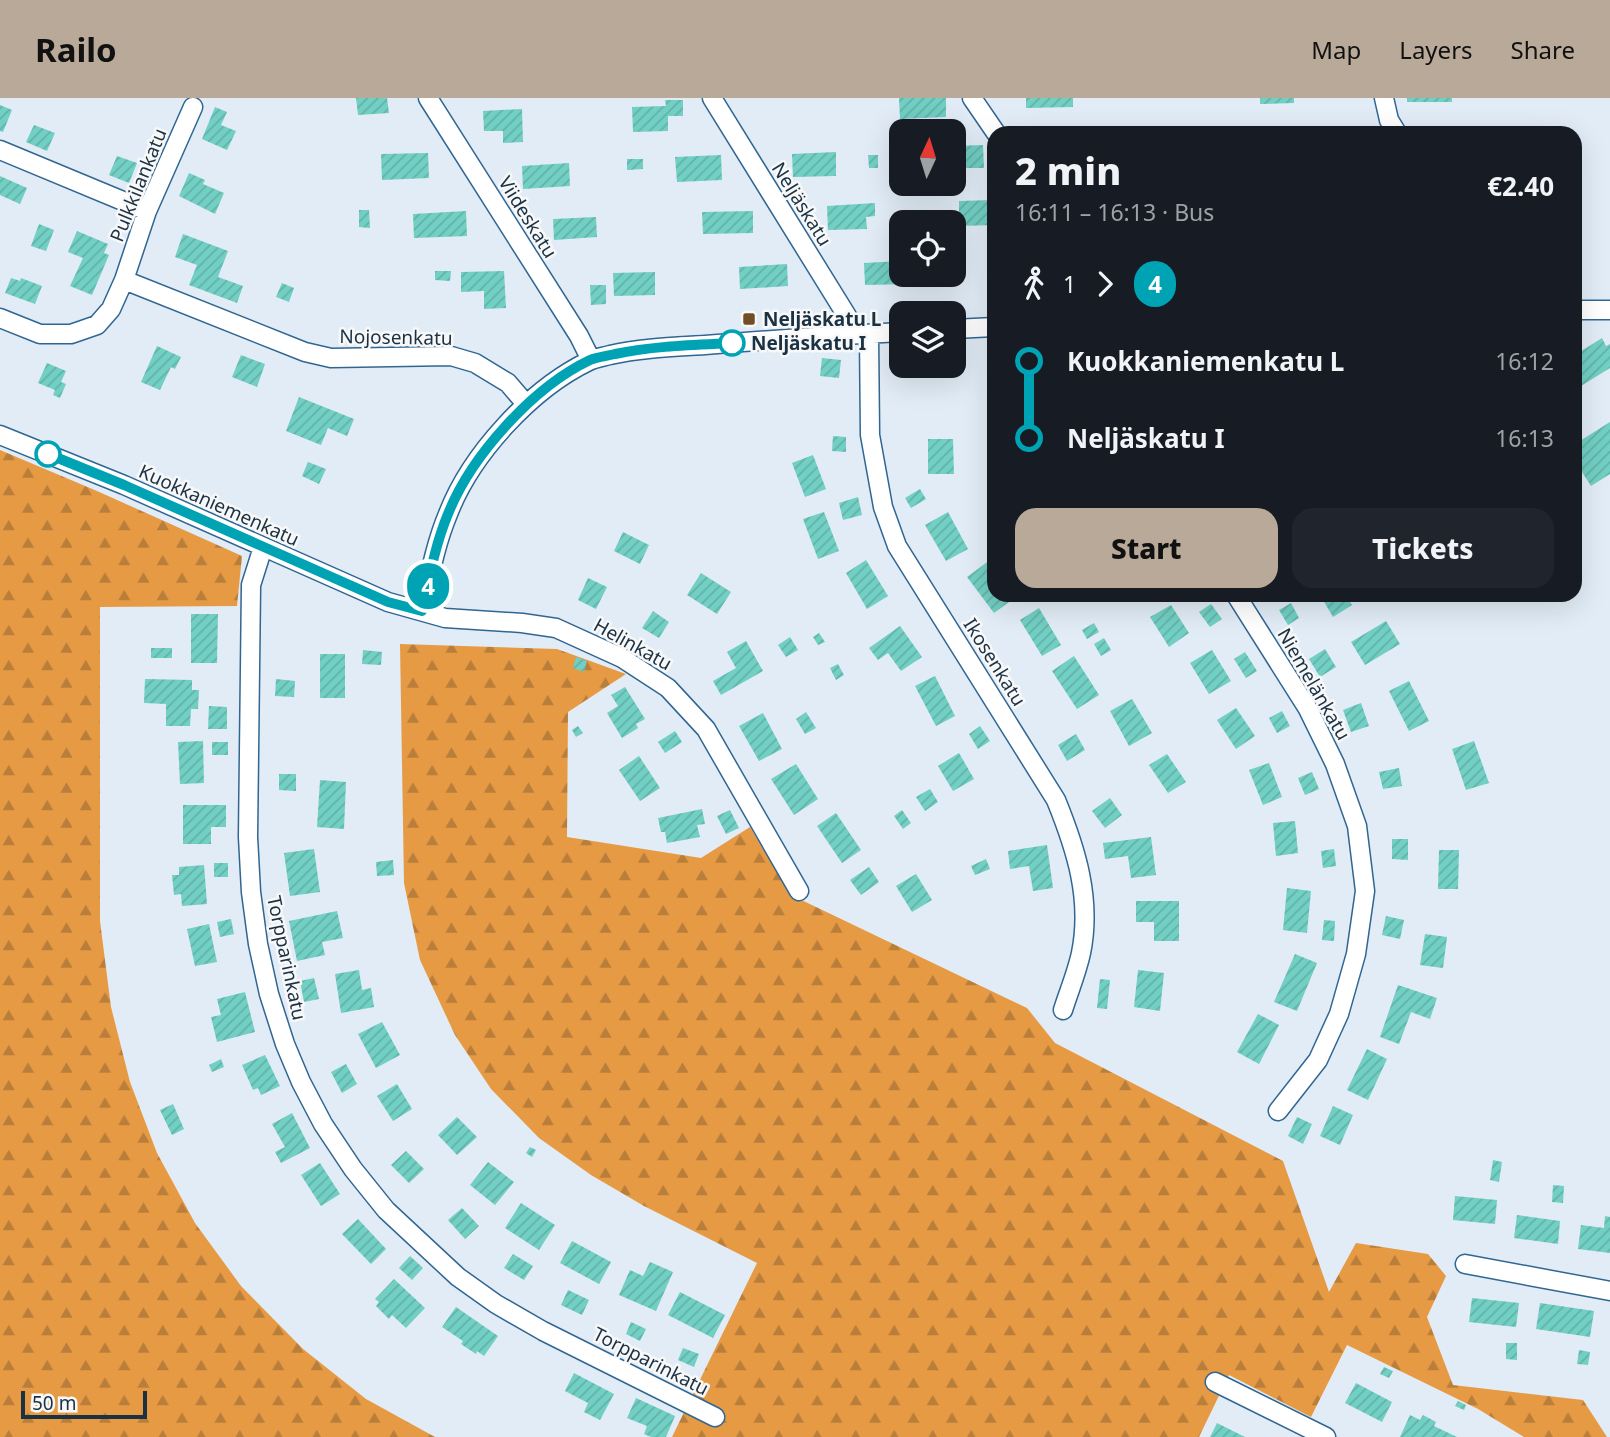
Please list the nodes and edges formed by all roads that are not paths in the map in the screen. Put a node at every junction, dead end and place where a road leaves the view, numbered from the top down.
1 (428, 98) edge
2 (712, 98) edge
3 (972, 98) edge
4 (1384, 98) edge
5 (192, 107) dead end
6 (991, 126) edge
7 (1393, 126) edge
8 (0, 150) edge
9 (147, 211) junction
10 (124, 280) junction
11 (1582, 310) edge
12 (1610, 310) edge
13 (0, 318) edge
14 (987, 327) edge
15 (966, 328) edge
16 (889, 333) edge
17 (869, 334) junction
18 (850, 335) junction
19 (591, 359) junction
20 (526, 404) junction
21 (0, 435) edge
22 (263, 547) junction
23 (1240, 602) edge
24 (422, 611) junction
25 (799, 891) dead end
26 (1063, 1010) dead end
27 (1278, 1111) dead end
28 (1465, 1264) dead end
29 (1610, 1290) edge
30 (1215, 1382) dead end
31 (715, 1417) dead end
32 (1326, 1437) edge

1 - 19 street, Viideskatu
2 - 18 street, Neljäskatu
3 - 6 street
4 - 7 street
5 - 9 street, Pulkkilankatu
8 - 9 street
9 - 10 street, Pulkkilankatu
10 - 13 street, Pulkkilankatu
10 - 20 street, Nojosenkatu
11 - 12 street
14 - 15 street
16 - 17 street
17 - 18 street
17 - 26 street, Ikosenkatu
18 - 19 street
19 - 20 street
20 - 24 street
21 - 22 street, Kuokkaniemenkatu
22 - 24 street, Kuokkaniemenkatu
22 - 31 street, Torpparinkatu
23 - 27 street, Niemelänkatu
24 - 25 street, Helinkatu
28 - 29 street
30 - 32 street

